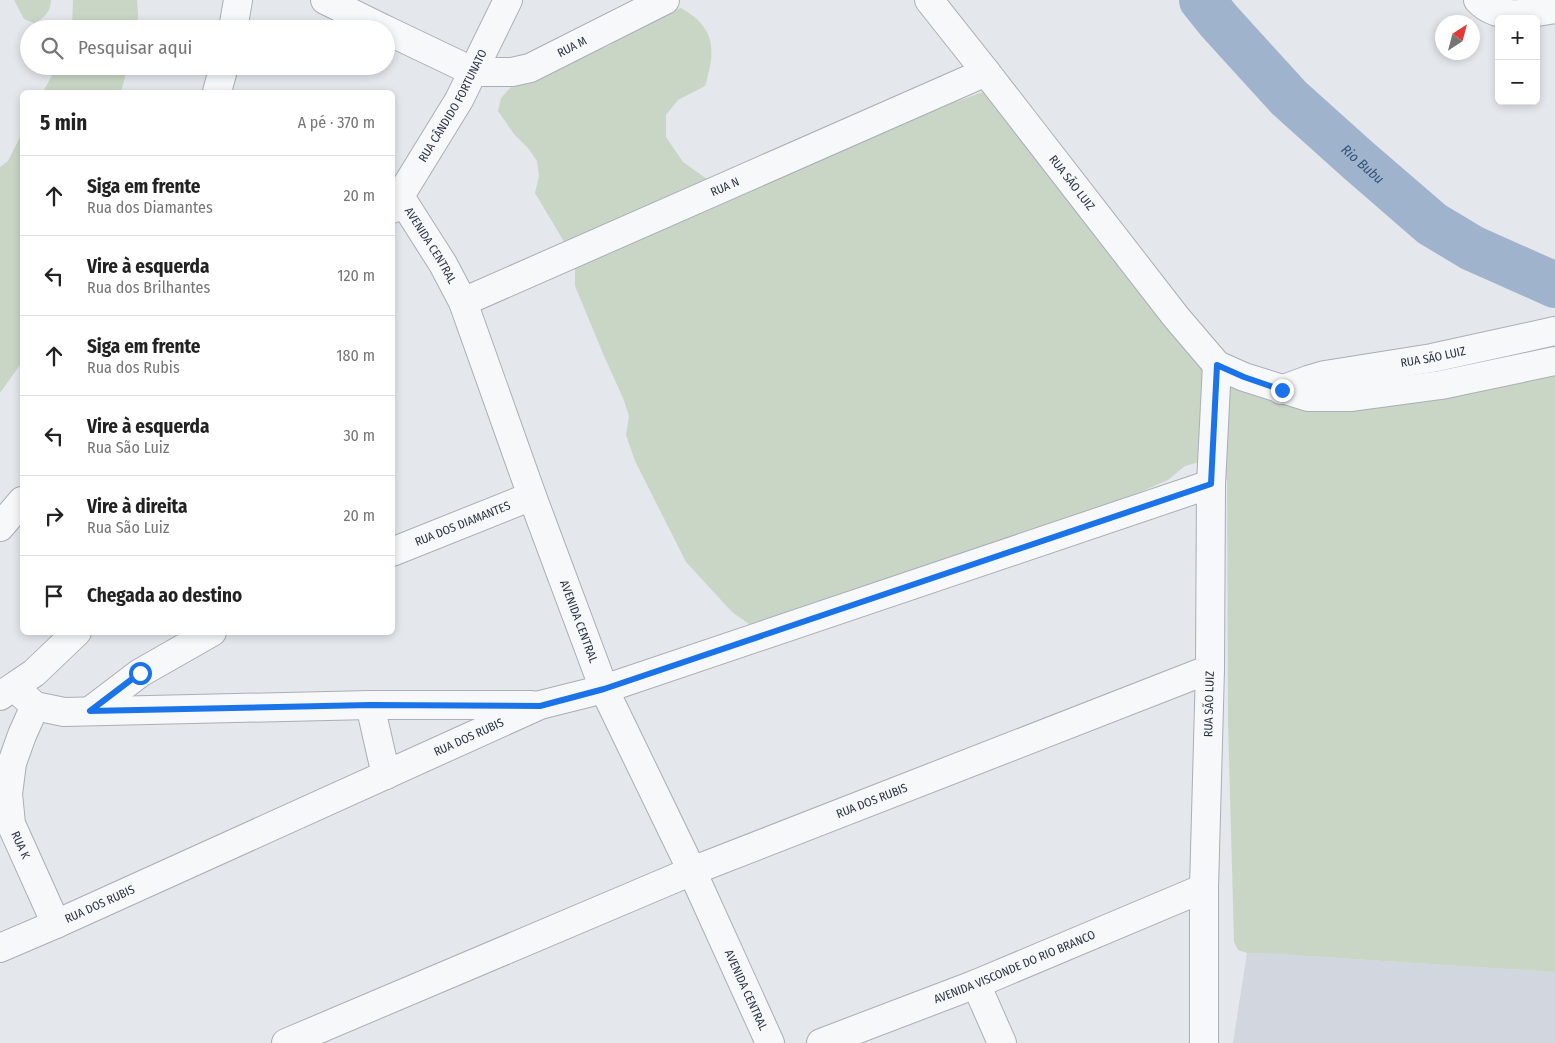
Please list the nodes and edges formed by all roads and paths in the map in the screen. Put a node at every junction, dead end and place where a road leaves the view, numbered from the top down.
1 (238, 0) edge
2 (325, 0) edge
3 (508, 0) edge
4 (665, 0) edge
5 (928, 0) edge
6 (1478, 0) edge
7 (1555, 9) edge
8 (234, 20) edge
9 (366, 20) edge
10 (395, 34) edge
11 (474, 72) junction
12 (986, 72) junction
13 (222, 75) edge
14 (218, 90) edge
15 (397, 203) edge
16 (463, 302) junction
17 (1548, 332) edge
18 (1552, 362) edge
19 (1217, 365) junction
20 (1282, 390) junction
21 (1211, 484) junction
22 (532, 496) junction
23 (20, 503) edge
24 (0, 527) edge
25 (395, 551) edge
26 (74, 635) edge
27 (207, 635) edge
28 (1210, 669) junction
29 (604, 689) junction
30 (7, 692) edge
31 (370, 705) junction
32 (35, 706) junction
33 (540, 706) junction
34 (90, 711) junction
35 (386, 775) junction
36 (692, 871) junction
37 (1204, 888) junction
38 (56, 924) junction
39 (0, 948) edge
40 (976, 984) junction
41 (286, 1043) edge
42 (770, 1043) edge
43 (821, 1043) edge
44 (1002, 1043) edge
45 (1204, 1043) edge

1 - 8 street
2 - 9 street
3 - 11 street, RUA CÂNDIDO FORTUNATO
4 - 11 street, RUA M
5 - 12 street, RUA SÃO LUIZ
6 - 7 street
10 - 11 street
11 - 15 street, RUA CÂNDIDO FORTUNATO
12 - 16 street, RUA N
12 - 19 street, RUA SÃO LUIZ
13 - 14 street
15 - 16 street, AVENIDA CENTRAL
16 - 22 street, AVENIDA CENTRAL
17 - 20 street, RUA SÃO LUIZ
18 - 20 street, RUA SÃO LUIZ
19 - 20 street, RUA SÃO LUIZ
19 - 21 street, RUA SÃO LUIZ
21 - 28 street, RUA SÃO LUIZ
21 - 29 street, RUA DOS RUBIS
22 - 25 street, RUA DOS DIAMANTES
22 - 29 street, AVENIDA CENTRAL
23 - 24 street
26 - 30 street
27 - 34 street
28 - 36 street, RUA DOS RUBIS
28 - 37 street, RUA SÃO LUIZ
29 - 33 street, RUA DOS RUBIS
29 - 36 street, AVENIDA CENTRAL
30 - 32 street
31 - 33 street
31 - 34 street
31 - 35 street
32 - 34 street
32 - 38 street, RUA K
33 - 35 street, RUA DOS RUBIS
35 - 38 street, RUA DOS RUBIS
36 - 41 street, RUA DOS RUBIS
36 - 42 street, AVENIDA CENTRAL
37 - 40 street, AVENIDA VISCONDE DO RIO BRANCO
37 - 45 street, RUA SÃO LUIZ
38 - 39 street, RUA DOS RUBIS
40 - 43 street, AVENIDA VISCONDE DO RIO BRANCO
40 - 44 street

